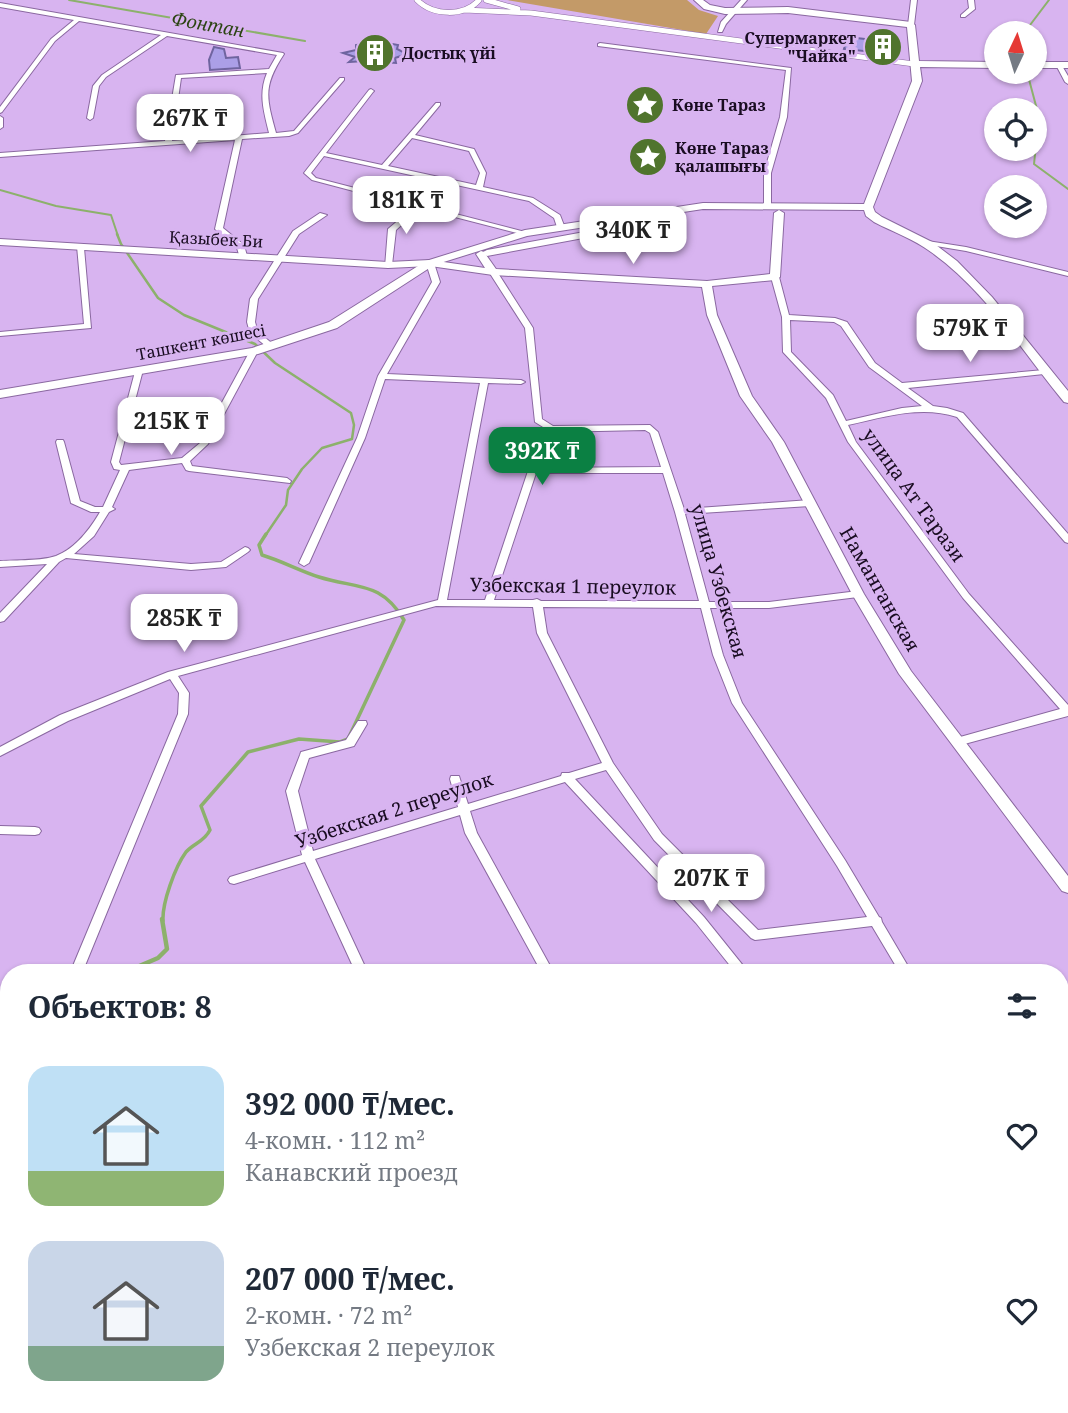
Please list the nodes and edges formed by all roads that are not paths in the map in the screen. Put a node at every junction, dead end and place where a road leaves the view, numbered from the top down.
1 (419, 0) edge
2 (478, 0) edge
3 (486, 0) edge
4 (698, 0) edge
5 (744, 0) edge
6 (914, 0) edge
7 (971, 0) edge
8 (0, 5) edge
9 (464, 10) junction
10 (735, 11) junction
11 (531, 13) junction
12 (963, 16) dead end
13 (77, 20) junction
14 (911, 25) junction
15 (720, 31) dead end
16 (166, 34) junction
17 (600, 45) dead end
18 (914, 64) junction
19 (984, 65) edge
20 (1064, 65) edge
21 (269, 71) junction
22 (342, 79) dead end
23 (1068, 82) edge
24 (371, 91) dead end
25 (438, 104) dead end
26 (0, 111) edge
27 (0, 118) edge
28 (90, 118) dead end
29 (0, 127) edge
30 (273, 135) junction
31 (410, 136) junction
32 (239, 137) junction
33 (168, 142) junction
34 (322, 154) junction
35 (0, 155) edge
36 (385, 166) junction
37 (479, 188) junction
38 (768, 205) junction
39 (419, 206) junction
40 (869, 211) junction
41 (779, 213) junction
42 (323, 215) dead end
43 (650, 217) junction
44 (561, 228) junction
45 (525, 233) junction
46 (0, 242) edge
47 (924, 242) junction
48 (80, 248) junction
49 (481, 254) junction
50 (243, 256) junction
51 (278, 258) junction
52 (430, 262) junction
53 (388, 265) junction
54 (493, 272) junction
55 (1068, 274) edge
56 (775, 277) junction
57 (707, 284) junction
58 (786, 317) junction
59 (0, 334) edge
60 (270, 345) junction
61 (254, 351) junction
62 (139, 370) junction
63 (1044, 372) junction
64 (382, 376) junction
65 (484, 382) junction
66 (522, 382) dead end
67 (899, 386) junction
68 (1063, 386) edge
69 (0, 394) edge
70 (1068, 399) edge
71 (930, 408) junction
72 (842, 424) junction
73 (60, 442) dead end
74 (185, 460) junction
75 (125, 468) junction
76 (666, 470) junction
77 (287, 481) dead end
78 (810, 503) junction
79 (110, 509) junction
80 (680, 512) junction
81 (1068, 540) edge
82 (245, 551) dead end
83 (68, 556) junction
84 (56, 560) junction
85 (304, 563) dead end
86 (0, 564) edge
87 (858, 594) junction
88 (489, 602) junction
89 (537, 602) junction
90 (442, 603) junction
91 (707, 606) junction
92 (0, 619) edge
93 (172, 674) junction
94 (1067, 712) edge
95 (362, 724) dead end
96 (957, 742) junction
97 (0, 752) edge
98 (608, 765) junction
99 (566, 776) junction
100 (455, 779) dead end
101 (464, 809) junction
102 (0, 830) edge
103 (35, 831) dead end
104 (309, 858) junction
105 (234, 880) dead end
106 (1068, 887) edge
107 (877, 921) junction
108 (80, 964) edge
109 (358, 964) edge
110 (543, 964) edge
111 (736, 964) edge
112 (901, 964) edge

1 - 9 street
2 - 9 street
3 - 11 street
4 - 10 main road
5 - 10 street
6 - 14 street
7 - 12 street
8 - 13 street
9 - 11 street
10 - 14 main road
10 - 15 street
11 - 18 street
13 - 16 street
13 - 26 street
14 - 18 main road
16 - 21 street
16 - 28 street
17 - 38 street
18 - 19 main road
18 - 40 main road
20 - 23 street
21 - 30 street
21 - 33 street
22 - 30 street
24 - 34 street
25 - 31 street
27 - 29 street
30 - 32 street
31 - 36 street
31 - 37 street
32 - 33 street
32 - 50 street
33 - 35 street
34 - 36 street
34 - 39 street
36 - 37 street
37 - 44 street
38 - 40 main road
38 - 43 main road
39 - 45 street
39 - 53 street
40 - 41 main road
40 - 47 main road
41 - 43 main road
41 - 56 street
42 - 51 street
43 - 44 main road
43 - 49 main road
44 - 45 main road
45 - 52 main road
46 - 48 street, Қазыбек Би
47 - 55 street
47 - 63 main road
48 - 50 street, Қазыбек Би
48 - 59 street
49 - 52 main road
49 - 54 street
50 - 51 street, Қазыбек Би
51 - 53 street, Қазыбек Би
51 - 60 street
52 - 53 street, Қазыбек Би
52 - 54 street, Қазыбек Би
52 - 60 main road, Ташкент көшесі
52 - 64 street
54 - 57 street, Қазыбек Би
54 - 76 street, улица Узбекская
56 - 57 street, Қазыбек Би
56 - 58 street, улица Ат Тарази
57 - 78 street, Наманганская
58 - 67 street
58 - 72 street, улица Ат Тарази
60 - 61 main road, Ташкент көшесі
61 - 62 main road, Ташкент көшесі
61 - 74 street
62 - 69 main road, Ташкент көшесі
62 - 75 street
63 - 67 street
63 - 68 main road
64 - 65 street
64 - 85 street
65 - 66 street
65 - 90 street
67 - 71 street
68 - 70 main road
71 - 72 street
71 - 81 street
72 - 94 street, улица Ат Тарази
73 - 79 street
74 - 75 street
74 - 77 street
75 - 79 street
76 - 80 street, улица Узбекская
76 - 88 street
78 - 80 street
78 - 87 street, Наманганская
79 - 83 street
80 - 91 street, улица Узбекская
82 - 83 street
83 - 84 street
84 - 86 street
84 - 92 street
87 - 91 street, Узбекская 1 переулок
87 - 96 street, Наманганская
88 - 89 street, Узбекская 1 переулок
88 - 90 street, Узбекская 1 переулок
89 - 91 street, Узбекская 1 переулок
89 - 98 street
90 - 93 street, Узбекская 1 переулок
91 - 107 street, улица Узбекская
93 - 97 street
93 - 108 street
94 - 96 street
95 - 104 street
96 - 106 street, Наманганская
98 - 99 street, Узбекская 2 переулок
98 - 107 street
99 - 101 street, Узбекская 2 переулок
99 - 111 street
100 - 101 street
101 - 104 street, Узбекская 2 переулок
101 - 110 street
102 - 103 street
104 - 105 street, Узбекская 2 переулок
104 - 109 street
107 - 112 street, улица Узбекская

